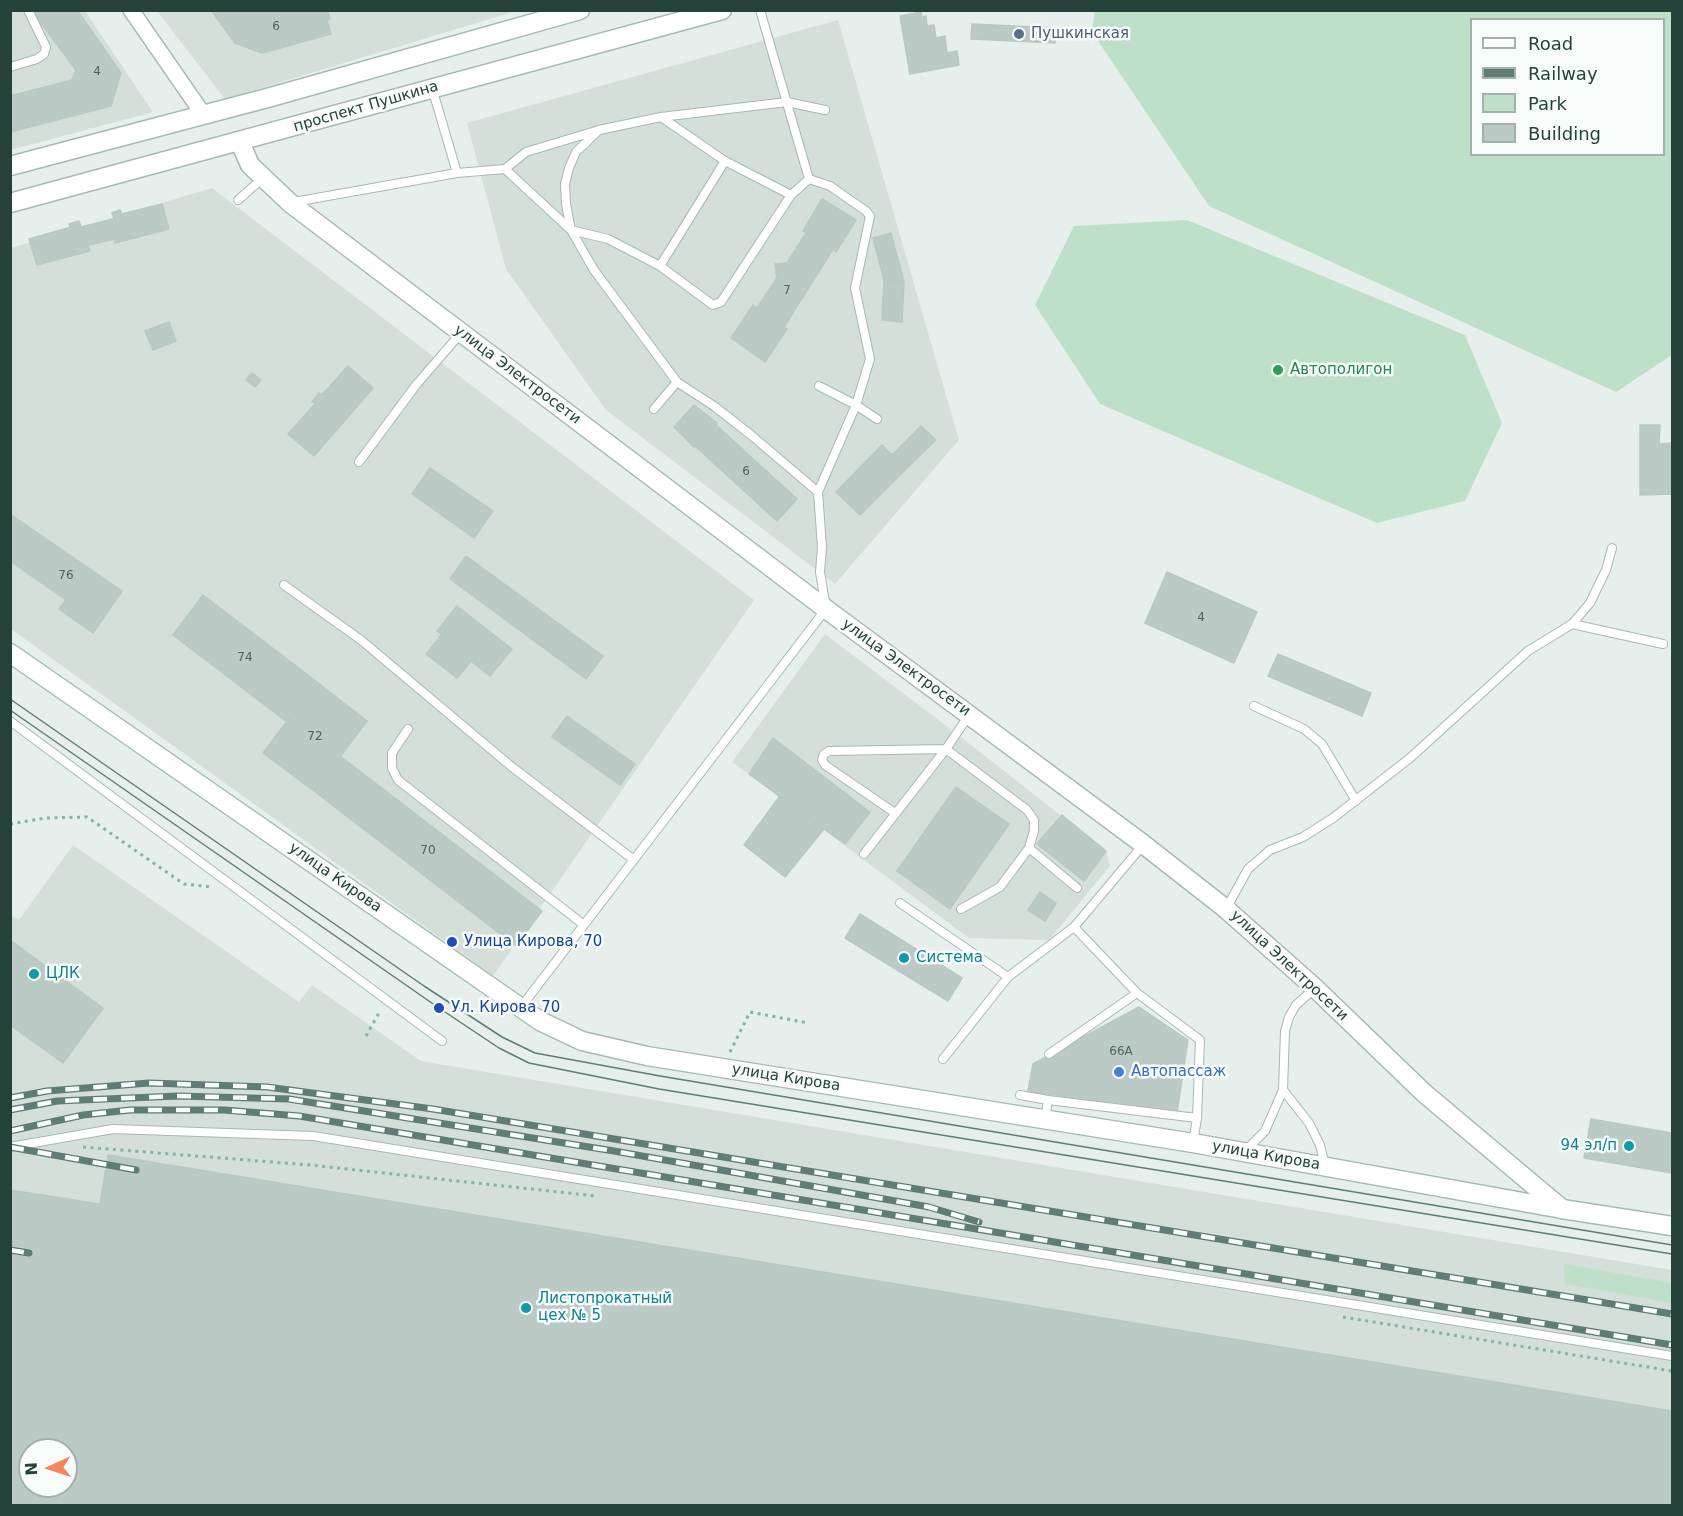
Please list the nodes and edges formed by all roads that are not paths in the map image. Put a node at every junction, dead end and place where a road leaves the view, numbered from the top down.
1 (28, 10) edge
2 (131, 10) edge
3 (580, 10) edge
4 (722, 10) edge
5 (760, 10) edge
6 (10, 67) edge
7 (432, 88) junction
8 (787, 102) junction
9 (825, 110) dead end
10 (203, 114) junction
11 (661, 117) junction
12 (599, 130) junction
13 (240, 142) junction
14 (725, 161) junction
15 (10, 166) edge
16 (505, 169) junction
17 (457, 173) junction
18 (263, 178) junction
19 (809, 179) junction
20 (791, 195) junction
21 (238, 200) dead end
22 (10, 203) edge
23 (290, 203) junction
24 (571, 230) junction
25 (660, 266) junction
26 (461, 333) junction
27 (677, 382) junction
28 (819, 386) dead end
29 (856, 405) junction
30 (654, 409) dead end
31 (877, 419) dead end
32 (359, 462) dead end
33 (818, 492) junction
34 (1612, 548) dead end
35 (284, 585) dead end
36 (826, 609) junction
37 (1572, 624) junction
38 (1663, 644) dead end
39 (10, 653) edge
40 (1254, 706) dead end
41 (970, 711) junction
42 (10, 721) edge
43 (408, 729) dead end
44 (946, 749) junction
45 (1356, 801) junction
46 (895, 813) junction
47 (1143, 844) junction
48 (1029, 848) junction
49 (864, 854) dead end
50 (634, 860) junction
51 (1077, 888) dead end
52 (900, 903) dead end
53 (961, 909) dead end
54 (1227, 909) junction
55 (584, 924) junction
56 (1074, 927) junction
57 (1008, 977) junction
58 (1315, 988) junction
59 (1137, 993) junction
60 (521, 1008) junction
61 (442, 1041) dead end
62 (1049, 1054) dead end
63 (944, 1059) dead end
64 (1283, 1090) junction
65 (1020, 1095) dead end
66 (1048, 1100) junction
67 (1197, 1118) junction
68 (1045, 1120) junction
69 (1193, 1143) junction
70 (10, 1147) edge
71 (1244, 1152) junction
72 (1325, 1166) junction
73 (1562, 1209) junction
74 (1672, 1226) edge
75 (1672, 1356) edge

1 - 6 lane
2 - 10 street
3 - 10 main road
4 - 7 main road, проспект Пушкина
5 - 8 lane
7 - 13 main road, проспект Пушкина
7 - 17 lane
8 - 9 lane
8 - 11 lane
8 - 19 lane
10 - 15 main road
11 - 12 lane
11 - 14 lane
12 - 16 lane
12 - 24 lane
13 - 18 main road, улица Электросети
13 - 22 main road, проспект Пушкина
14 - 20 lane
14 - 25 lane
16 - 17 lane
16 - 24 lane
17 - 23 lane
18 - 21 lane
18 - 23 main road, улица Электросети
19 - 20 lane
19 - 29 lane
20 - 25 lane
23 - 26 main road, улица Электросети
24 - 25 lane
24 - 27 lane
26 - 32 lane
26 - 36 main road, улица Электросети
27 - 30 lane
27 - 33 lane
28 - 29 lane
29 - 31 lane
29 - 33 lane
33 - 36 lane
34 - 37 lane
35 - 50 lane
36 - 41 main road, улица Электросети
36 - 50 lane
37 - 38 lane
37 - 45 lane
39 - 60 main road, улица Кирова
40 - 45 lane
41 - 44 lane
41 - 47 main road, улица Электросети
42 - 61 lane
43 - 55 lane
44 - 46 lane
44 - 46 lane
44 - 48 lane
45 - 54 lane
46 - 49 lane
47 - 54 main road, улица Электросети
47 - 56 lane
48 - 51 lane
48 - 53 lane
50 - 55 lane
52 - 57 lane
54 - 58 main road, улица Электросети
55 - 60 lane
56 - 57 lane
56 - 59 lane
57 - 63 lane
58 - 64 lane
58 - 73 main road, улица Электросети
59 - 62 lane
59 - 67 lane
60 - 68 main road, улица Кирова
64 - 71 lane
64 - 72 lane
65 - 66 lane
66 - 67 lane
66 - 68 lane
67 - 69 lane
68 - 69 main road, улица Кирова
69 - 71 main road, улица Кирова
70 - 75 lane
71 - 72 main road, улица Кирова
72 - 73 main road, улица Кирова
73 - 74 main road, улица Кирова

